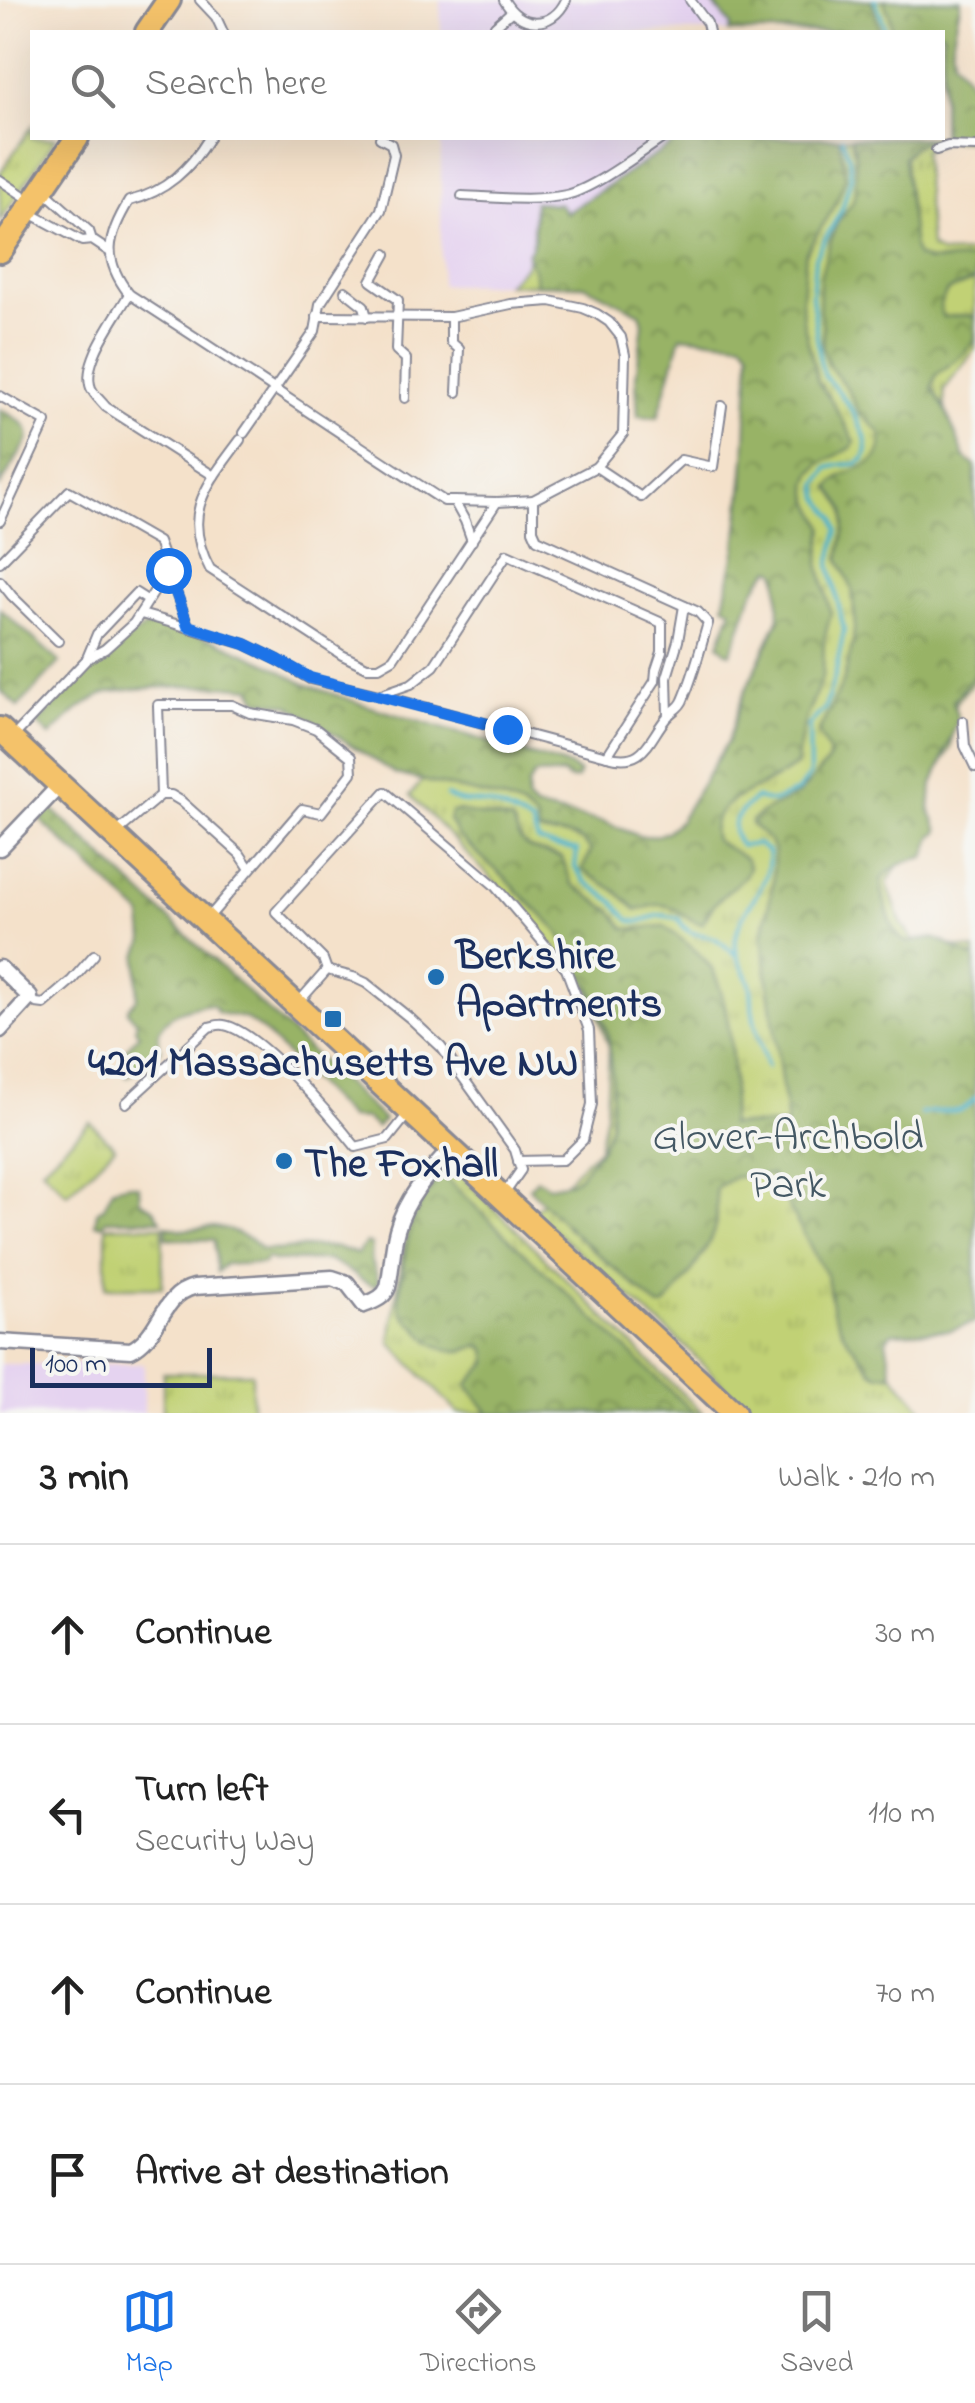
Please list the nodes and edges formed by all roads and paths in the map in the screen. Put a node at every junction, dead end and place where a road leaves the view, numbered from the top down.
1 (169, 0) edge
2 (200, 0) edge
3 (504, 0) edge
4 (566, 0) edge
5 (690, 0) edge
6 (511, 12) junction
7 (494, 26) dead end
8 (148, 30) edge
9 (222, 30) edge
10 (709, 30) edge
11 (76, 140) edge
12 (208, 140) edge
13 (383, 140) edge
14 (660, 140) edge
15 (975, 147) edge
16 (936, 150) dead end
17 (0, 180) edge
18 (462, 196) dead end
19 (34, 201) junction
20 (92, 240) junction
21 (0, 251) edge
22 (110, 252) junction
23 (386, 254) dead end
24 (345, 290) dead end
25 (129, 294) junction
26 (317, 316) junction
27 (367, 317) junction
28 (451, 317) junction
29 (398, 318) junction
30 (276, 388) junction
31 (457, 392) dead end
32 (0, 396) edge
33 (404, 398) dead end
34 (722, 406) dead end
35 (596, 467) junction
36 (214, 476) junction
37 (533, 500) junction
38 (454, 501) junction
39 (498, 502) junction
40 (0, 521) edge
41 (472, 541) junction
42 (0, 562) edge
43 (168, 570) junction
44 (0, 582) edge
45 (147, 600) junction
46 (684, 606) junction
47 (141, 614) junction
48 (188, 626) junction
49 (58, 641) dead end
50 (87, 659) junction
51 (379, 695) junction
52 (668, 716) junction
53 (964, 721) dead end
54 (6, 735) edge
55 (608, 756) junction
56 (975, 767) edge
57 (60, 785) junction
58 (162, 795) junction
59 (113, 834) junction
60 (0, 848) edge
61 (250, 869) junction
62 (206, 920) junction
63 (94, 954) dead end
64 (0, 968) edge
65 (327, 970) junction
66 (30, 997) junction
67 (296, 1004) junction
68 (0, 1030) edge
69 (126, 1103) dead end
70 (411, 1111) junction
71 (452, 1148) junction
72 (518, 1161) junction
73 (503, 1196) junction
74 (0, 1342) edge
75 (734, 1413) edge

1 - 8 main road
2 - 9 lane
3 - 6 lane
4 - 6 lane
5 - 10 lane
6 - 7 lane
11 - 19 main road
12 - 22 lane
13 - 26 lane
14 - 18 lane
15 - 16 lane
17 - 19 lane
19 - 20 lane
19 - 20 lane
19 - 21 main road
20 - 22 lane
22 - 25 lane
23 - 29 lane
24 - 27 lane
25 - 30 lane
25 - 36 lane
26 - 27 lane
26 - 30 lane
27 - 29 lane
28 - 29 lane
28 - 31 lane
28 - 35 lane
29 - 33 lane
30 - 36 lane
30 - 38 lane
32 - 40 lane
34 - 35 lane
35 - 37 lane
36 - 41 lane
37 - 39 lane
37 - 46 lane
38 - 39 lane
38 - 41 lane
39 - 41 lane
42 - 43 lane
43 - 45 lane
43 - 48 lane
44 - 49 lane
45 - 47 lane
45 - 50 lane
46 - 52 lane
46 - 52 lane
47 - 48 lane
47 - 50 lane
48 - 51 lane
50 - 54 lane
51 - 55 lane
51 - 55 lane
52 - 55 lane
53 - 56 lane
54 - 57 main road
57 - 59 main road
57 - 60 street
58 - 59 lane
58 - 61 lane
58 - 61 lane
59 - 62 main road
61 - 62 lane
62 - 67 main road
63 - 66 lane
64 - 66 street
65 - 67 lane
65 - 72 lane
65 - 72 lane
66 - 68 street
67 - 70 main road
69 - 70 lane
70 - 71 main road
71 - 73 main road
71 - 74 street
72 - 73 lane
73 - 75 main road

